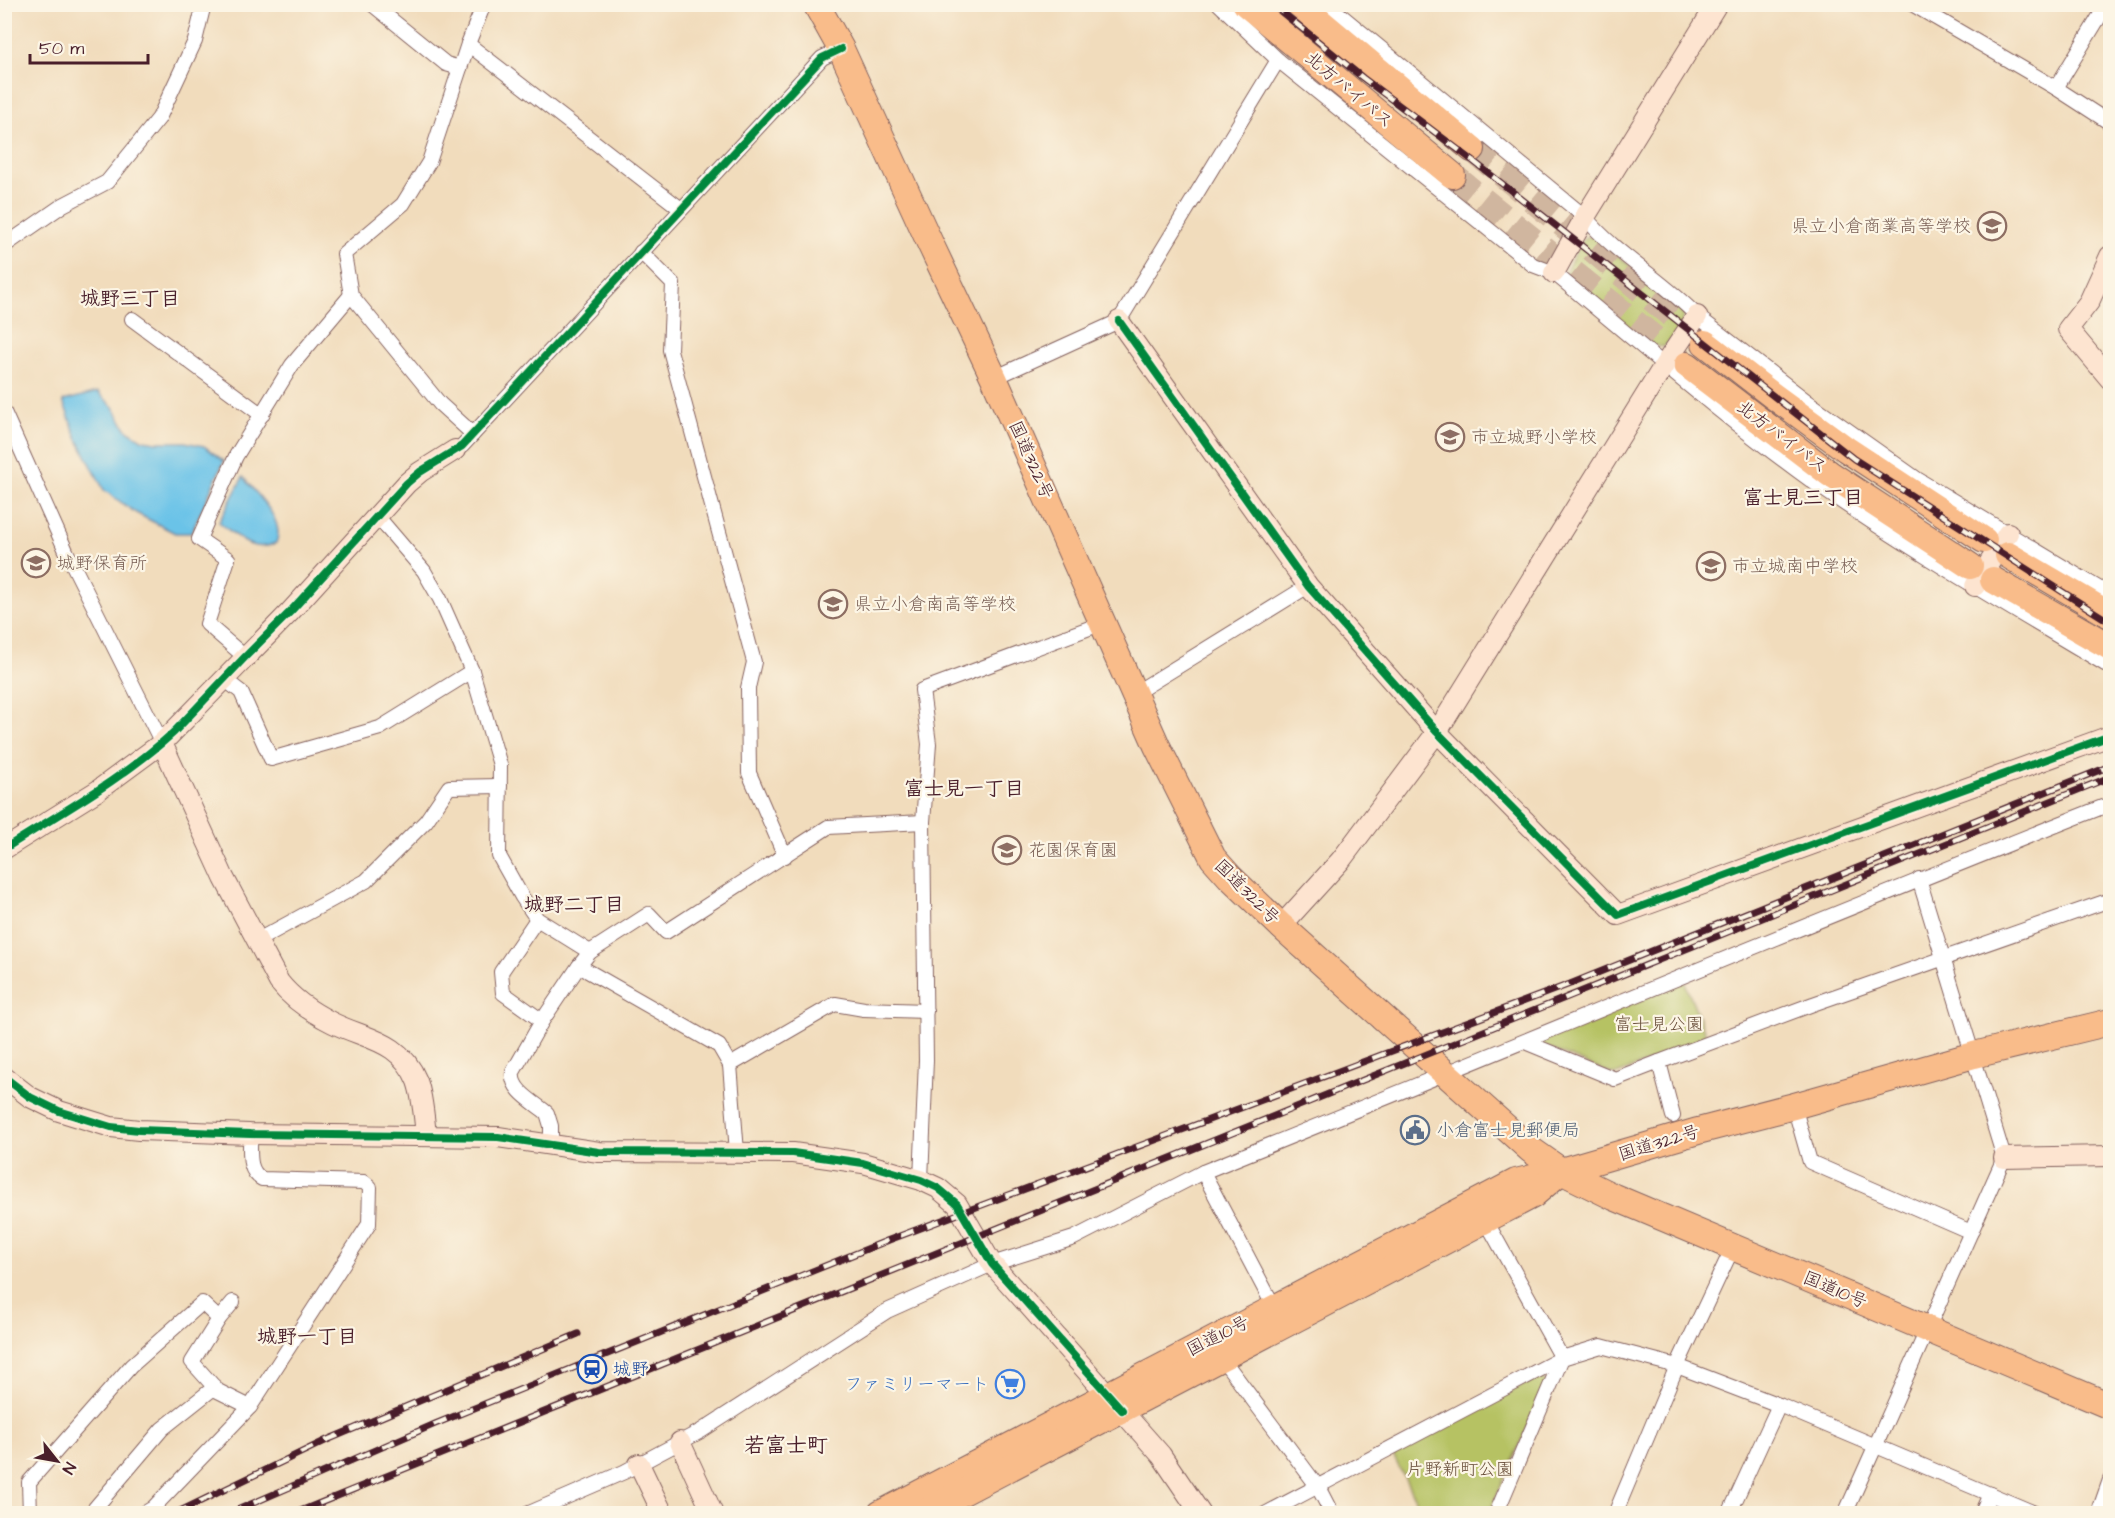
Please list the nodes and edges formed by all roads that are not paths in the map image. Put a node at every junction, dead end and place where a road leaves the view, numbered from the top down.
1 (204, 4) edge
2 (372, 4) edge
3 (484, 4) edge
4 (816, 4) edge
5 (1219, 4) edge
6 (1246, 4) edge
7 (1299, 4) edge
8 (1327, 4) edge
9 (1717, 4) edge
10 (1912, 4) edge
11 (2107, 4) edge
12 (468, 44) junction
13 (841, 49) junction
14 (1278, 60) junction
15 (460, 68) junction
16 (2056, 88) junction
17 (2110, 123) edge
18 (1472, 149) tunnel mouth
19 (1452, 175) tunnel mouth
20 (681, 209) junction
21 (1585, 217) junction
22 (4, 246) edge
23 (641, 252) junction
24 (2110, 256) edge
25 (1554, 273) junction
26 (351, 294) junction
27 (1697, 316) junction
28 (132, 319) dead end
29 (1119, 321) junction
30 (1706, 343) tunnel mouth
31 (1676, 365) junction
32 (994, 378) junction
33 (2110, 379) edge
34 (4, 412) edge
35 (262, 415) junction
36 (473, 435) junction
37 (10, 436) edge
38 (455, 450) joint
39 (377, 516) junction
40 (2000, 543) junction
41 (1979, 577) junction
42 (1308, 586) junction
43 (2110, 595) edge
44 (2110, 615) edge
45 (1103, 623) junction
46 (2110, 647) edge
47 (245, 657) junction
48 (2110, 667) edge
49 (472, 671) junction
50 (224, 679) junction
51 (1135, 693) junction
52 (1437, 732) junction
53 (2110, 736) edge
54 (162, 743) junction
55 (500, 786) junction
56 (2110, 804) edge
57 (923, 822) junction
58 (4, 849) edge
59 (785, 856) junction
60 (1919, 879) junction
61 (2110, 900) edge
62 (537, 920) junction
63 (1281, 926) junction
64 (258, 940) junction
65 (590, 952) junction
66 (1944, 959) junction
67 (579, 966) junction
68 (926, 1011) junction
69 (542, 1021) junction
70 (2110, 1022) edge
71 (1525, 1042) junction
72 (1974, 1055) junction
73 (1659, 1062) junction
74 (730, 1065) junction
75 (1447, 1074) junction
76 (4, 1077) edge
77 (1794, 1106) junction
78 (1673, 1116) dead end
79 (250, 1134) junction
80 (426, 1135) junction
81 (551, 1145) junction
82 (737, 1152) junction
83 (2110, 1155) edge
84 (2004, 1158) junction
85 (1561, 1171) junction
86 (1203, 1172) junction
87 (921, 1180) junction
88 (1485, 1219) junction
89 (1971, 1233) junction
90 (1733, 1247) junction
91 (992, 1264) junction
92 (233, 1302) dead end
93 (1274, 1307) junction
94 (219, 1319) junction
95 (1928, 1329) junction
96 (1221, 1357) junction
97 (1562, 1358) junction
98 (1677, 1366) junction
99 (214, 1387) junction
100 (1115, 1402) junction
101 (1779, 1405) junction
102 (2110, 1406) edge
103 (250, 1407) junction
104 (680, 1442) junction
105 (1875, 1446) junction
106 (639, 1464) junction
107 (2110, 1480) edge
108 (1318, 1487) junction
109 (1990, 1494) junction
110 (30, 1514) edge
111 (90, 1514) edge
112 (143, 1514) edge
113 (527, 1514) edge
114 (663, 1514) edge
115 (713, 1514) edge
116 (880, 1514) edge
117 (921, 1514) edge
118 (1201, 1514) edge
119 (1265, 1514) edge
120 (1332, 1514) edge
121 (1496, 1514) edge
122 (1616, 1514) edge
123 (1729, 1514) edge
124 (1845, 1514) edge
125 (1981, 1514) edge
126 (2037, 1514) edge
127 (2098, 1514) edge

1 - 22 street
2 - 15 street
3 - 12 street
4 - 13 highway, 国道322号
5 - 14 street
6 - 19 highway, 北方バイパス
7 - 18 highway, 北方バイパス
8 - 21 street
9 - 21 street
10 - 16 street
11 - 16 street
12 - 15 street
12 - 20 street
13 - 20 street
13 - 32 highway, 国道322号
14 - 25 street
14 - 29 street
15 - 26 street
16 - 17 street
20 - 23 street
21 - 25 street
21 - 27 street
23 - 36 street
23 - 59 street
24 - 33 street
25 - 31 street
26 - 35 street
26 - 36 street
27 - 31 street
27 - 40 street
28 - 35 street
29 - 32 street
29 - 42 street
30 - 40 highway, 北方バイパス
31 - 41 highway, 北方バイパス
31 - 52 street
32 - 45 highway, 国道322号
34 - 37 street
35 - 47 street
36 - 38 street
37 - 54 street
38 - 39 street
39 - 47 street
39 - 49 street
40 - 41 street
40 - 43 street
40 - 44 highway, 北方バイパス
41 - 46 highway, 北方バイパス
41 - 48 street
42 - 51 street
42 - 52 street
45 - 51 highway, 国道322号
45 - 57 street
47 - 50 street
49 - 50 street
49 - 55 street
50 - 54 street
51 - 63 highway, 国道322号
52 - 53 street
52 - 63 street
54 - 58 street
54 - 64 street
55 - 62 street
55 - 64 street
56 - 60 street
57 - 59 street
57 - 68 street
59 - 65 street
60 - 66 street
60 - 71 street
61 - 66 street
62 - 65 street
62 - 69 street
63 - 75 highway, 国道322号
64 - 80 street
65 - 67 street
66 - 72 street
66 - 73 street
67 - 69 street
67 - 74 street
68 - 74 street
68 - 87 street
69 - 81 street
70 - 72 highway, 国道322号
71 - 73 street
71 - 75 street
72 - 77 highway, 国道322号
72 - 84 street
73 - 78 street
74 - 82 street
75 - 85 highway, 国道322号
75 - 86 street
76 - 79 street
77 - 85 highway, 国道322号
77 - 89 street
79 - 80 street
79 - 103 street
80 - 81 street
81 - 82 street
82 - 87 street
83 - 84 street
84 - 89 street
85 - 88 highway, 国道10号
85 - 90 highway, 国道10号
85 - 93 highway, 国道10号
86 - 91 street
86 - 93 street
87 - 91 street
88 - 96 highway, 国道10号
88 - 97 street
89 - 95 street
90 - 95 highway, 国道10号
90 - 98 street
91 - 100 street
91 - 104 street
92 - 94 street
93 - 100 highway, 国道10号
94 - 99 street
94 - 110 street
95 - 102 highway, 国道10号
95 - 105 street
96 - 100 highway, 国道10号
96 - 108 street
97 - 98 street
97 - 108 street
97 - 121 street
98 - 101 street
98 - 122 street
99 - 103 street
99 - 111 street
100 - 116 highway, 国道10号
100 - 117 highway, 国道10号
100 - 118 street
101 - 105 street
101 - 123 street
103 - 112 street
104 - 106 street
104 - 115 street
105 - 109 street
105 - 124 street
106 - 113 street
106 - 114 street
107 - 127 street
108 - 119 street
108 - 120 street
109 - 125 street
109 - 126 street

